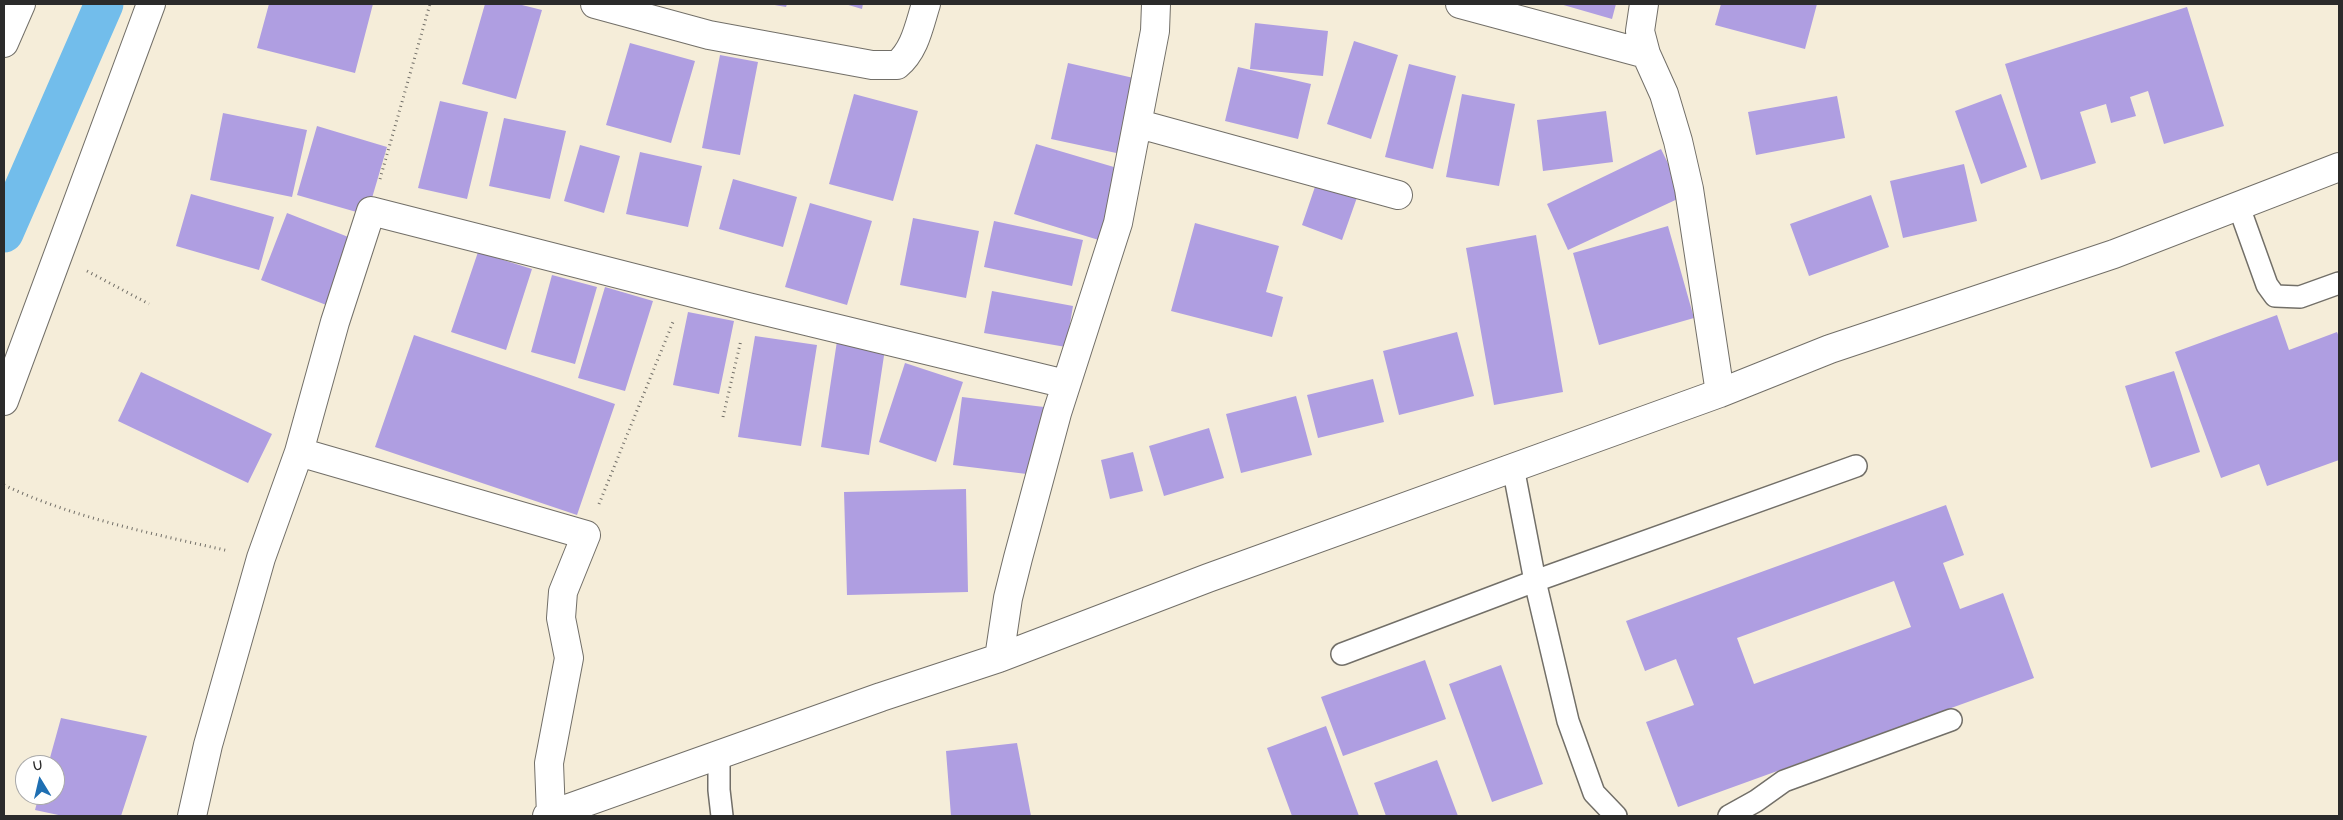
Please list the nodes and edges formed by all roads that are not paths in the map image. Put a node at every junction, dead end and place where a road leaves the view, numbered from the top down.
1 (21, 4) edge
2 (151, 4) edge
3 (595, 4) edge
4 (926, 4) edge
5 (1156, 4) edge
6 (1460, 4) edge
7 (1644, 4) edge
8 (4, 43) edge
9 (1646, 54) junction
10 (1138, 124) junction
11 (2339, 167) edge
12 (1398, 195) dead end
13 (2239, 207) junction
14 (2339, 283) edge
15 (1066, 384) junction
16 (1720, 392) junction
17 (4, 401) edge
18 (299, 452) junction
19 (1856, 466) dead end
20 (1513, 467) junction
21 (1535, 581) junction
22 (1342, 654) dead end
23 (998, 658) junction
24 (1951, 720) dead end
25 (719, 756) junction
26 (192, 816) edge
27 (549, 816) edge
28 (722, 816) edge
29 (1616, 816) edge
30 (1729, 816) edge

1 - 8 street
2 - 17 street
3 - 4 street
5 - 10 street
6 - 9 street
7 - 9 street
9 - 16 street
10 - 12 street
10 - 15 street
11 - 13 street
13 - 14 lane
13 - 16 street
15 - 18 street
15 - 23 street
16 - 20 street
18 - 26 street
18 - 27 street
19 - 21 lane
20 - 21 lane
20 - 23 street
21 - 22 lane
21 - 29 lane
23 - 25 street
24 - 30 lane
25 - 27 street
25 - 28 lane

